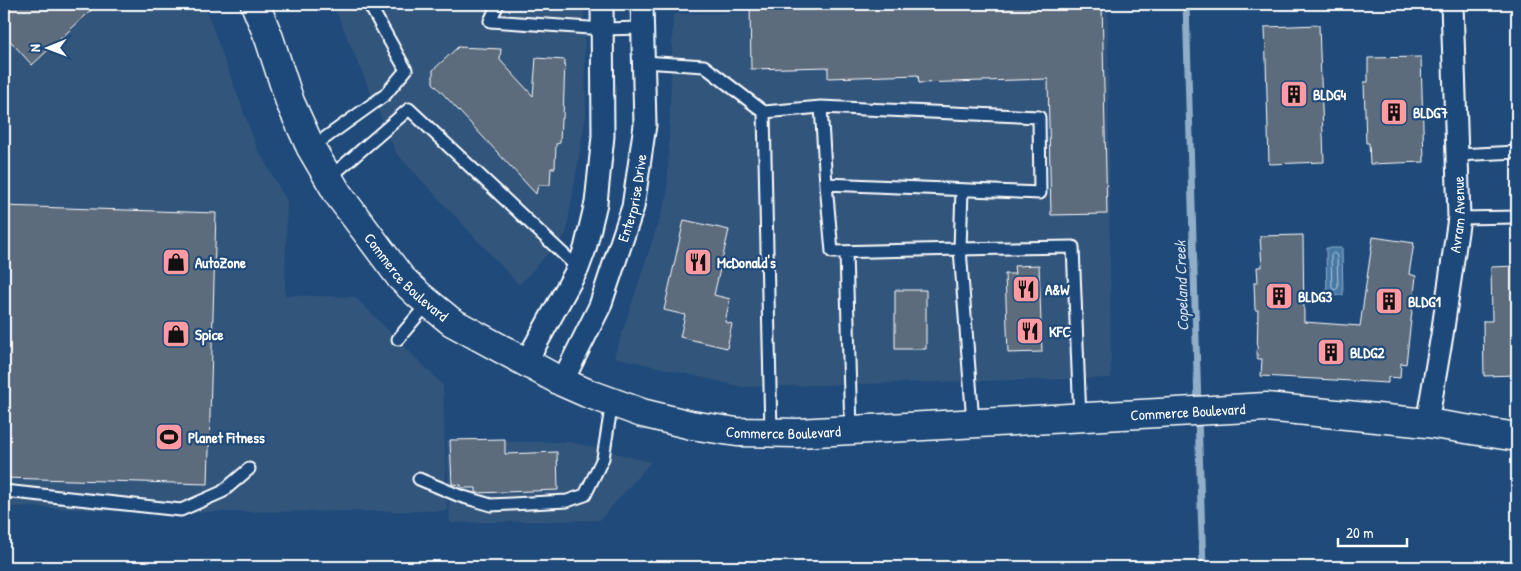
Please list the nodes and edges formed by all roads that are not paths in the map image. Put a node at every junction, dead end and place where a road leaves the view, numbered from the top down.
1 (255, 4) edge
2 (369, 4) edge
3 (498, 4) edge
4 (602, 4) edge
5 (642, 4) edge
6 (1452, 4) edge
7 (603, 28) junction
8 (643, 28) junction
9 (644, 62) junction
10 (821, 107) junction
11 (764, 112) junction
12 (311, 148) junction
13 (1517, 152) edge
14 (1457, 155) junction
15 (329, 178) junction
16 (826, 184) junction
17 (962, 190) junction
18 (1517, 217) edge
19 (1459, 218) junction
20 (960, 249) junction
21 (846, 252) junction
22 (578, 268) junction
23 (428, 304) junction
24 (398, 339) dead end
25 (526, 362) junction
26 (562, 382) junction
27 (612, 402) junction
28 (1080, 418) junction
29 (1427, 423) junction
30 (973, 424) junction
31 (851, 431) junction
32 (771, 433) junction
33 (1517, 437) edge
34 (249, 469) dead end
35 (419, 479) dead end
36 (4, 491) edge

1 - 12 street, Commerce Boulevard
2 - 12 lane
3 - 7 lane
4 - 7 street
5 - 8 street, Enterprise Drive
6 - 14 street, Avram Avenue
7 - 8 lane
7 - 22 street
8 - 9 street, Enterprise Drive
9 - 11 lane
9 - 26 street, Enterprise Drive
10 - 11 lane
10 - 16 lane
10 - 17 lane
11 - 32 lane
12 - 15 street, Commerce Boulevard
13 - 14 lane
14 - 19 street, Avram Avenue
15 - 22 lane
15 - 23 street, Commerce Boulevard
16 - 17 lane
16 - 21 lane
17 - 20 lane
18 - 19 lane
19 - 29 street, Avram Avenue
20 - 21 lane
20 - 28 lane
20 - 30 lane
21 - 31 lane
22 - 25 street
23 - 24 lane
23 - 25 street, Commerce Boulevard
25 - 26 street, Commerce Boulevard
26 - 27 street, Commerce Boulevard
27 - 32 street, Commerce Boulevard
27 - 35 lane
28 - 29 street, Commerce Boulevard
28 - 30 street, Commerce Boulevard
29 - 33 street, Commerce Boulevard
30 - 31 street, Commerce Boulevard
31 - 32 street, Commerce Boulevard
34 - 36 lane

